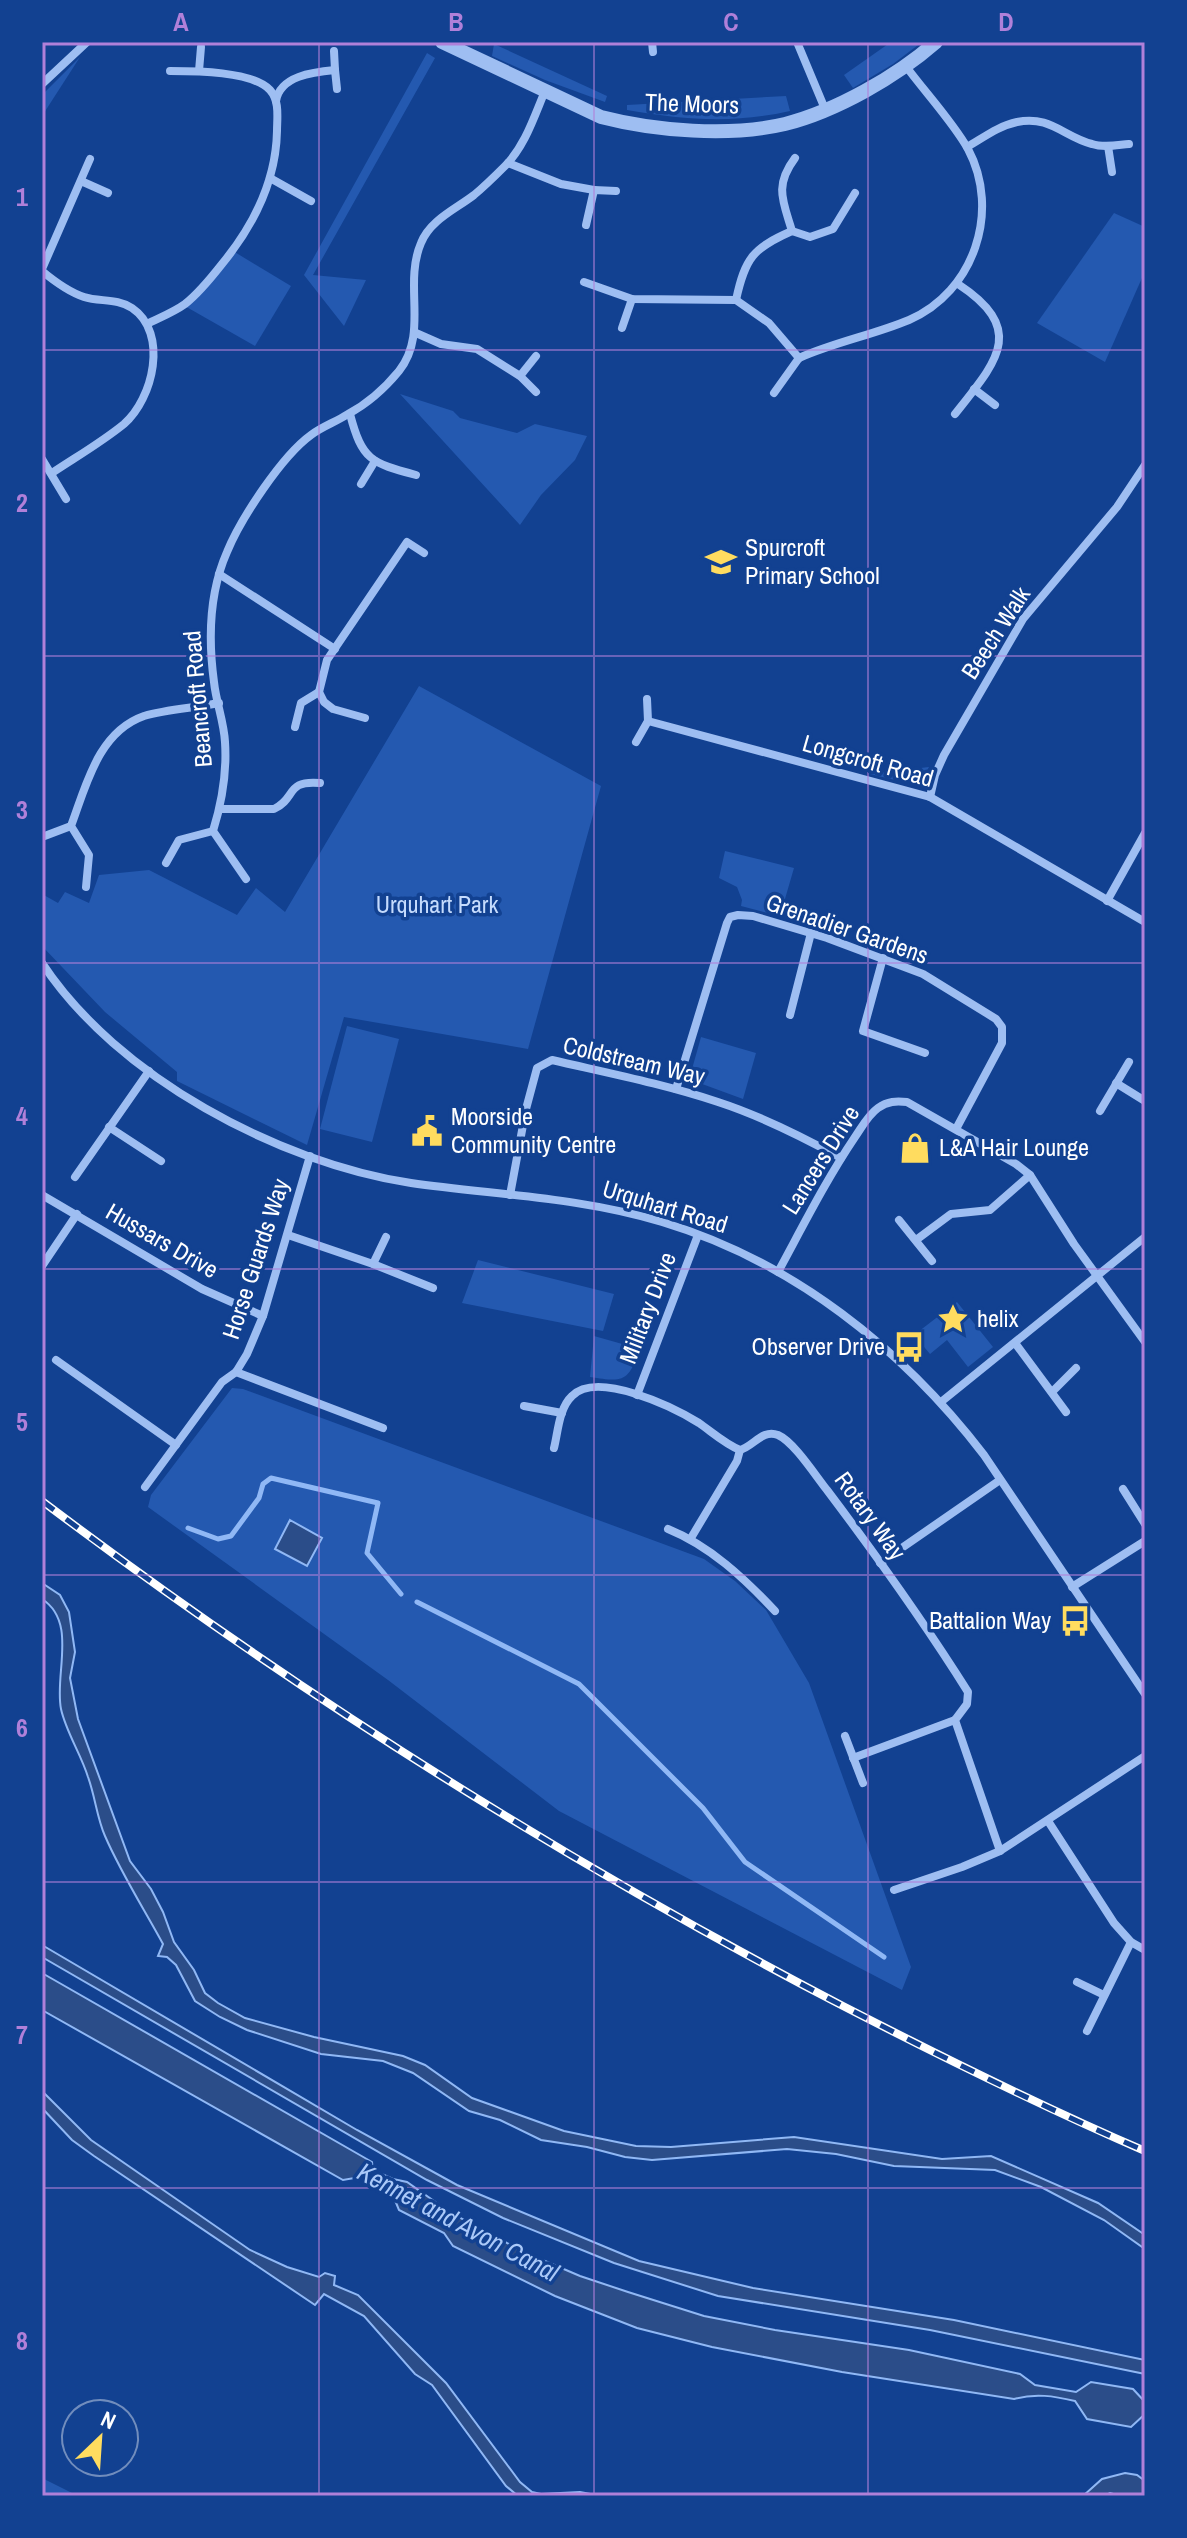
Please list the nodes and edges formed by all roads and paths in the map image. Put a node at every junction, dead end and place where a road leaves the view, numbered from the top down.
1 (87, 42) edge
2 (442, 42) edge
3 (652, 42) edge
4 (797, 42) edge
5 (936, 42) edge
6 (201, 47) dead end
7 (466, 47) edge
8 (334, 51) dead end
9 (653, 52) dead end
10 (905, 65) junction
11 (335, 70) junction
12 (170, 71) dead end
13 (199, 71) junction
14 (42, 84) edge
15 (337, 89) dead end
16 (545, 91) junction
17 (276, 102) junction
18 (825, 109) junction
19 (1129, 144) dead end
20 (1108, 146) junction
21 (967, 147) junction
22 (795, 158) dead end
23 (90, 159) dead end
24 (508, 163) junction
25 (1112, 172) dead end
26 (270, 178) junction
27 (81, 181) junction
28 (594, 190) junction
29 (616, 191) dead end
30 (108, 193) dead end
31 (855, 193) dead end
32 (311, 201) dead end
33 (586, 225) dead end
34 (792, 231) junction
35 (42, 270) edge
36 (584, 282) dead end
37 (958, 284) junction
38 (632, 299) junction
39 (736, 300) junction
40 (147, 324) junction
41 (622, 328) dead end
42 (416, 333) junction
43 (536, 356) dead end
44 (799, 358) junction
45 (520, 376) junction
46 (974, 389) junction
47 (536, 392) dead end
48 (774, 393) dead end
49 (995, 405) dead end
50 (350, 414) junction
51 (955, 414) dead end
52 (42, 459) edge
53 (375, 461) junction
54 (1145, 465) edge
55 (52, 473) junction
56 (416, 475) dead end
57 (361, 484) dead end
58 (66, 499) dead end
59 (424, 553) dead end
60 (219, 574) junction
61 (335, 649) junction
62 (319, 692) junction
63 (647, 699) dead end
64 (219, 703) junction
65 (365, 718) dead end
66 (648, 721) junction
67 (295, 727) dead end
68 (636, 742) dead end
69 (320, 783) dead end
70 (930, 797) junction
71 (220, 809) junction
72 (71, 826) junction
73 (213, 831) junction
74 (1145, 833) edge
75 (42, 837) edge
76 (166, 863) dead end
77 (246, 879) dead end
78 (86, 887) dead end
79 (1107, 901) junction
80 (1145, 922) edge
81 (811, 933) junction
82 (883, 958) junction
83 (42, 963) edge
84 (46, 978) edge
85 (790, 1015) dead end
86 (925, 1053) dead end
87 (1129, 1062) dead end
88 (149, 1071) junction
89 (1116, 1083) junction
90 (676, 1089) junction
91 (1145, 1101) edge
92 (1100, 1111) dead end
93 (109, 1127) junction
94 (956, 1129) junction
95 (310, 1156) junction
96 (841, 1158) junction
97 (161, 1161) dead end
98 (1030, 1175) junction
99 (75, 1177) dead end
100 (42, 1195) edge
101 (510, 1195) junction
102 (77, 1214) junction
103 (899, 1220) dead end
104 (288, 1235) junction
105 (698, 1235) junction
106 (386, 1237) dead end
107 (1145, 1237) edge
108 (916, 1240) junction
109 (932, 1261) dead end
110 (373, 1264) junction
111 (42, 1266) edge
112 (778, 1272) junction
113 (1097, 1275) junction
114 (433, 1288) dead end
115 (263, 1316) junction
116 (1145, 1342) edge
117 (1015, 1343) junction
118 (56, 1360) dead end
119 (1076, 1368) dead end
120 (236, 1372) junction
121 (1052, 1392) junction
122 (637, 1395) junction
123 (941, 1402) junction
124 (524, 1406) dead end
125 (1066, 1412) dead end
126 (562, 1413) junction
127 (383, 1428) dead end
128 (176, 1445) junction
129 (554, 1448) dead end
130 (740, 1450) junction
131 (1000, 1480) junction
132 (145, 1487) dead end
133 (1123, 1489) dead end
134 (1145, 1524) edge
135 (668, 1529) dead end
136 (691, 1538) junction
137 (1145, 1541) edge
138 (880, 1563) junction
139 (1072, 1587) junction
140 (775, 1611) dead end
141 (1145, 1694) edge
142 (955, 1720) junction
143 (845, 1736) dead end
144 (1145, 1756) edge
145 (853, 1758) junction
146 (863, 1783) dead end
147 (1048, 1821) junction
148 (1000, 1851) junction
149 (894, 1890) dead end
150 (1131, 1942) junction
151 (1145, 1950) edge
152 (1077, 1982) dead end
153 (1104, 1995) junction
154 (1087, 2031) dead end

1 - 14 street
2 - 7 street, The Moors
3 - 9 street
4 - 18 street
5 - 10 street, The Moors
6 - 13 street
7 - 16 street, The Moors
8 - 11 street
10 - 18 street, The Moors
10 - 21 street
11 - 15 street
11 - 17 street
12 - 13 street
13 - 17 street
16 - 18 street, The Moors
16 - 24 street, Beancroft Road
17 - 26 street
19 - 20 street
20 - 21 street
20 - 25 street
21 - 37 street
22 - 34 street
23 - 27 street
24 - 28 street
24 - 42 street, Beancroft Road
26 - 32 street
26 - 40 street
27 - 30 street
27 - 35 street
28 - 29 street
28 - 33 street
31 - 34 street
34 - 39 street
35 - 40 street
36 - 38 street
37 - 44 street
37 - 46 street
38 - 39 street
38 - 41 street
39 - 44 street
40 - 55 street
42 - 45 street
42 - 50 street, Beancroft Road
43 - 45 street
44 - 48 street
45 - 47 street
46 - 49 street
46 - 51 street
50 - 53 street
50 - 60 street, Beancroft Road
52 - 55 street
53 - 56 street
53 - 57 street
54 - 70 street, Beech Walk
55 - 58 street
59 - 61 street
60 - 61 street
60 - 64 street, Beancroft Road
61 - 62 street
62 - 65 street
62 - 67 street
63 - 66 street
64 - 71 street, Beancroft Road
64 - 72 street
66 - 68 street
66 - 70 street, Longcroft Road
69 - 71 street
70 - 79 street, Longcroft Road
71 - 73 street, Beancroft Road
72 - 75 street
72 - 78 street
73 - 76 street
73 - 77 street
74 - 79 street
79 - 80 street, Longcroft Road
81 - 82 street, Grenadier Gardens
81 - 85 street
81 - 90 street, Grenadier Gardens
82 - 86 street
82 - 94 street, Grenadier Gardens
83 - 84 street, Urquhart Road
84 - 88 street, Urquhart Road
87 - 89 street
88 - 93 street
88 - 95 street, Urquhart Road
89 - 91 street
89 - 92 street
90 - 96 street, Coldstream Way
90 - 101 street, Coldstream Way
93 - 97 street
93 - 99 street
94 - 96 street, Lancers Drive
94 - 98 street
95 - 101 street, Urquhart Road
95 - 104 street, Horse Guards Way
96 - 112 street, Lancers Drive
98 - 108 street
98 - 113 street
100 - 102 street, Hussars Drive
101 - 105 street, Urquhart Road
102 - 111 street
102 - 115 street, Hussars Drive
103 - 108 street
104 - 110 street
104 - 115 street, Horse Guards Way
105 - 112 street, Urquhart Road
105 - 122 street, Military Drive
106 - 110 street
107 - 113 street
108 - 109 street
110 - 114 street
112 - 123 street, Urquhart Road
113 - 116 street
113 - 117 street
115 - 120 street, Horse Guards Way
117 - 121 street
117 - 123 street
118 - 128 street
119 - 121 street
120 - 127 street, Horse Guards Way
120 - 128 street, Horse Guards Way
121 - 125 street
122 - 126 street
122 - 130 street
123 - 131 street, Urquhart Road
124 - 126 street
126 - 129 street
128 - 132 street, Horse Guards Way
130 - 136 street
130 - 138 street, Rotary Way
131 - 138 street
131 - 139 street, Urquhart Road
133 - 134 street
135 - 136 street
136 - 140 street
137 - 139 street
138 - 142 street, Rotary Way
139 - 141 street, Urquhart Road
142 - 145 street
142 - 148 street
143 - 145 street
144 - 147 street
145 - 146 street
147 - 148 street
147 - 150 street
148 - 149 street
150 - 151 street
150 - 153 street
152 - 153 street
153 - 154 street

